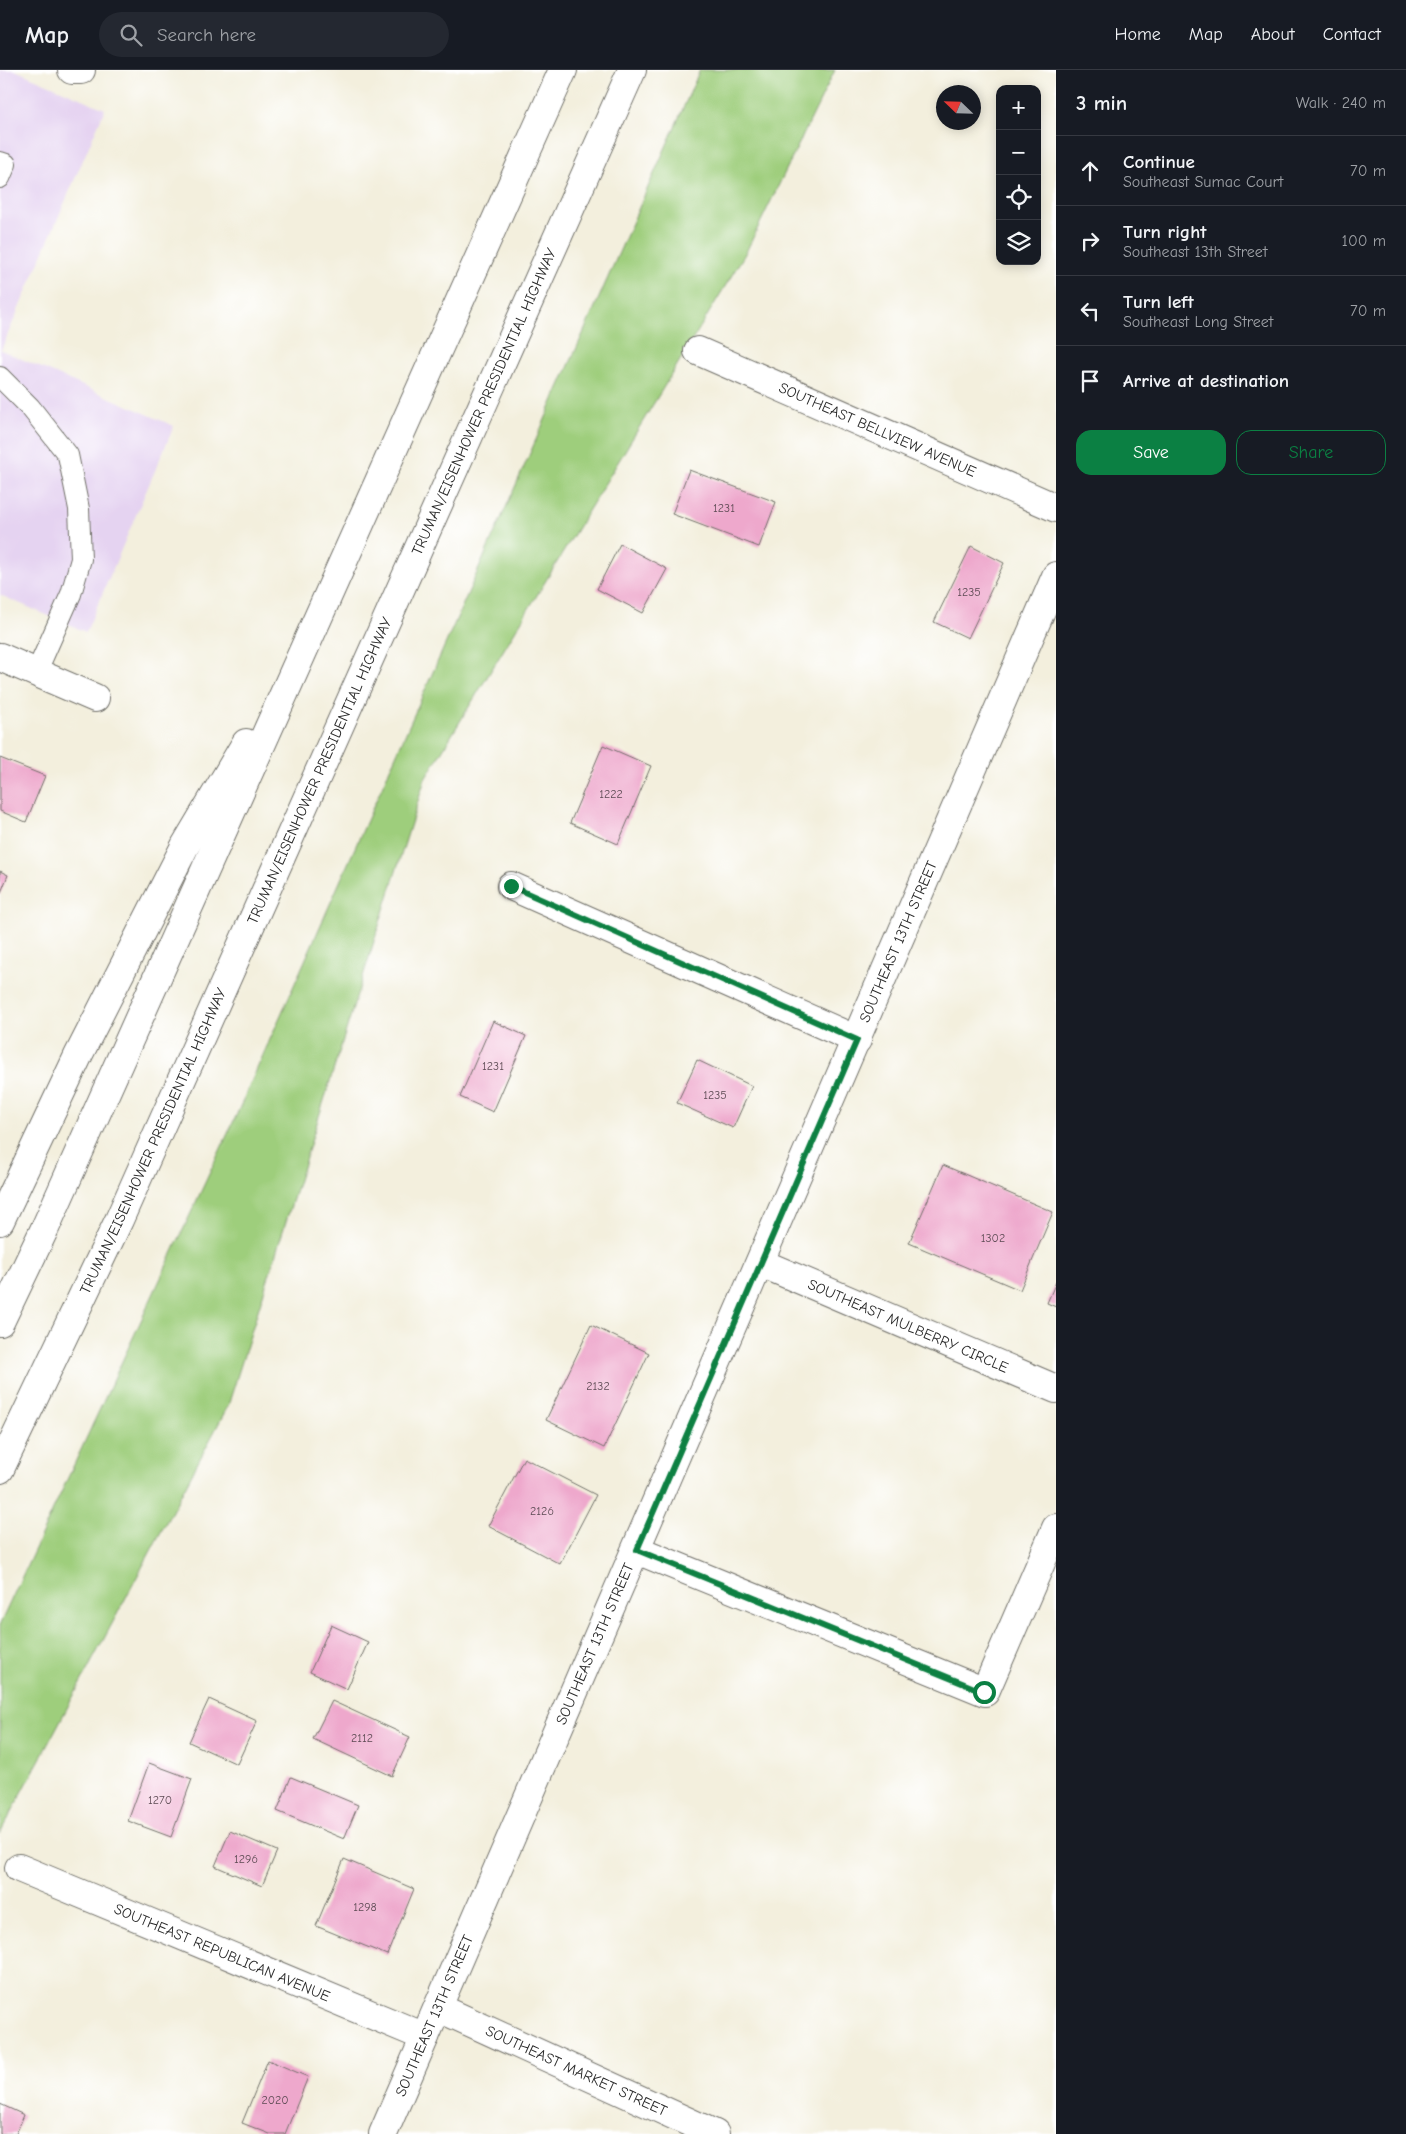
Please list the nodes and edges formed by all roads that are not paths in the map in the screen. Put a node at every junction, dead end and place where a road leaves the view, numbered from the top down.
1 (563, 70) edge
2 (632, 70) edge
3 (0, 162) edge
4 (0, 178) edge
5 (698, 351) dead end
6 (0, 377) edge
7 (1056, 508) edge
8 (1056, 576) edge
9 (313, 630) junction
10 (0, 657) edge
11 (36, 673) junction
12 (95, 698) dead end
13 (511, 886) dead end
14 (857, 1040) junction
15 (0, 1221) edge
16 (761, 1263) junction
17 (0, 1322) edge
18 (1056, 1389) edge
19 (26, 1417) junction
20 (0, 1470) edge
21 (0, 1489) edge
22 (1056, 1528) edge
23 (637, 1550) junction
24 (19, 1868) dead end
25 (439, 2008) junction
26 (425, 2037) junction
27 (383, 2134) edge
28 (715, 2134) edge

1 - 9 main road
2 - 19 main road, TRUMAN/EISENHOWER PRESIDENTIAL HIGHWAY
3 - 4 lane
5 - 7 main road, SOUTHEAST BELLVIEW AVENUE
6 - 11 lane
8 - 14 main road, SOUTHEAST 13TH STREET
9 - 15 main road
9 - 17 main road
10 - 11 main road
11 - 12 main road
13 - 14 main road
14 - 16 main road, SOUTHEAST 13TH STREET
16 - 18 main road, SOUTHEAST MULBERRY CIRCLE
16 - 23 main road, SOUTHEAST 13TH STREET
19 - 20 main road, TRUMAN/EISENHOWER PRESIDENTIAL HIGHWAY
19 - 21 main road
22 - 23 main road
23 - 25 main road, SOUTHEAST 13TH STREET
24 - 26 main road, SOUTHEAST REPUBLICAN AVENUE
25 - 26 main road, SOUTHEAST 13TH STREET
25 - 28 main road, SOUTHEAST MARKET STREET
26 - 27 main road, SOUTHEAST 13TH STREET

